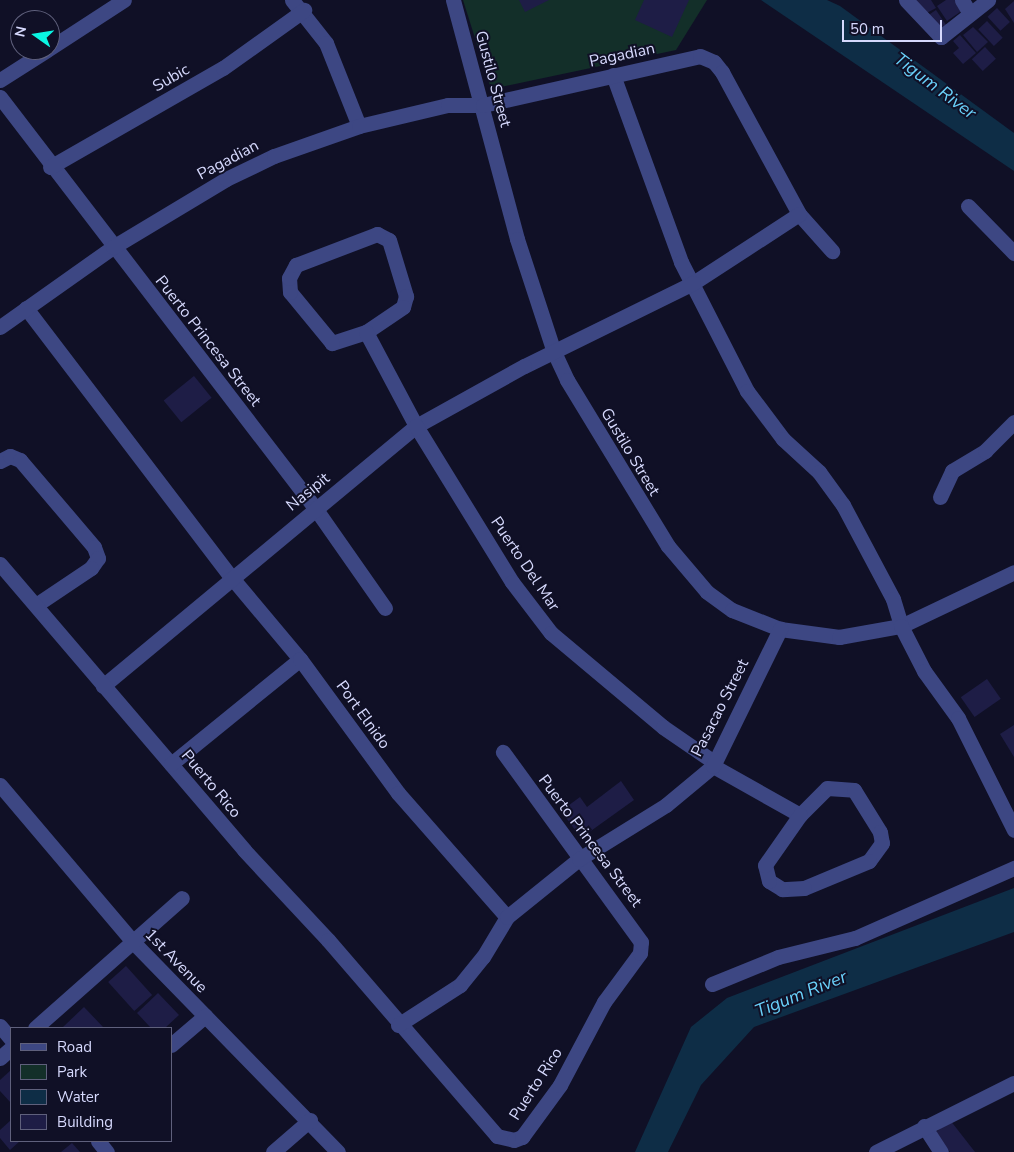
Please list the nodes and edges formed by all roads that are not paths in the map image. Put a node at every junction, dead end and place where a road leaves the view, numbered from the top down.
1 (124, 0) edge
2 (292, 0) edge
3 (453, 0) edge
4 (906, 0) edge
5 (962, 0) edge
6 (988, 0) edge
7 (304, 10) junction
8 (970, 14) junction
9 (60, 42) edge
10 (32, 60) edge
11 (613, 75) junction
12 (0, 80) edge
13 (0, 98) edge
14 (483, 104) junction
15 (359, 126) junction
16 (50, 167) junction
17 (968, 206) dead end
18 (799, 214) junction
19 (113, 247) junction
20 (832, 251) dead end
21 (1014, 253) edge
22 (693, 283) junction
23 (26, 308) junction
24 (0, 327) edge
25 (366, 332) junction
26 (554, 352) junction
27 (1014, 422) edge
28 (416, 426) junction
29 (0, 461) edge
30 (940, 497) dead end
31 (315, 508) junction
32 (0, 564) edge
33 (1013, 575) edge
34 (232, 578) junction
35 (36, 606) junction
36 (385, 608) dead end
37 (901, 626) junction
38 (780, 628) junction
39 (300, 659) junction
40 (103, 686) junction
41 (503, 752) dead end
42 (171, 764) junction
43 (714, 764) junction
44 (0, 785) edge
45 (800, 815) junction
46 (1014, 830) edge
47 (579, 859) junction
48 (1014, 868) edge
49 (182, 898) dead end
50 (507, 917) junction
51 (134, 943) junction
52 (640, 953) joint
53 (712, 984) dead end
54 (205, 1016) junction
55 (398, 1025) junction
56 (0, 1026) edge
57 (35, 1027) edge
58 (10, 1038) edge
59 (172, 1044) edge
60 (10, 1049) edge
61 (0, 1058) edge
62 (1014, 1083) edge
63 (310, 1120) junction
64 (924, 1126) junction
65 (99, 1142) edge
66 (107, 1152) edge
67 (273, 1152) edge
68 (338, 1152) edge
69 (876, 1152) edge
70 (941, 1152) edge

1 - 9 street
2 - 7 street
3 - 14 street, Gustilo Street
4 - 8 street
5 - 8 street
6 - 8 street
7 - 15 street
7 - 16 street, Subic
10 - 12 street
11 - 14 street, Pagadian
11 - 18 street, Pagadian
11 - 22 street
13 - 16 street, Puerto Princesa Street
14 - 15 street, Pagadian
14 - 26 street, Gustilo Street
15 - 19 street, Pagadian
16 - 19 street, Puerto Princesa Street
17 - 21 street
18 - 20 street, Pagadian
18 - 22 street
19 - 23 street, Pagadian
19 - 31 street, Puerto Princesa Street
22 - 26 street
22 - 37 street
23 - 24 street, Pagadian
23 - 34 street, Port Elnido
25 - 25 street
25 - 28 street, Puerto Del Mar
26 - 28 street, Nasipit
26 - 38 street, Gustilo Street
27 - 30 street
28 - 31 street, Nasipit
28 - 43 street, Puerto Del Mar
29 - 35 street
31 - 34 street, Nasipit
31 - 36 street, Puerto Princesa Street
32 - 35 street, Puerto Rico
33 - 37 street, Gustilo Street
34 - 39 street, Port Elnido
34 - 40 street, Nasipit
35 - 40 street, Puerto Rico
37 - 38 street, Gustilo Street
37 - 46 street
38 - 43 street, Pasacao Street
39 - 42 street
39 - 50 street, Port Elnido
40 - 42 street, Puerto Rico
41 - 47 street, Puerto Princesa Street
42 - 55 street, Puerto Rico
43 - 45 street, Puerto Del Mar
43 - 47 street, Pasacao Street
44 - 51 street, 1st Avenue
45 - 45 street
47 - 50 street
47 - 52 street, Puerto Princesa Street
48 - 53 street
49 - 51 street
50 - 55 street
51 - 54 street, 1st Avenue
51 - 57 street
52 - 55 street, Puerto Rico
54 - 59 street
54 - 63 street, 1st Avenue
56 - 58 street
60 - 61 street
62 - 64 street
63 - 67 street
63 - 68 street, 1st Avenue
64 - 69 street
64 - 70 street
65 - 66 street

